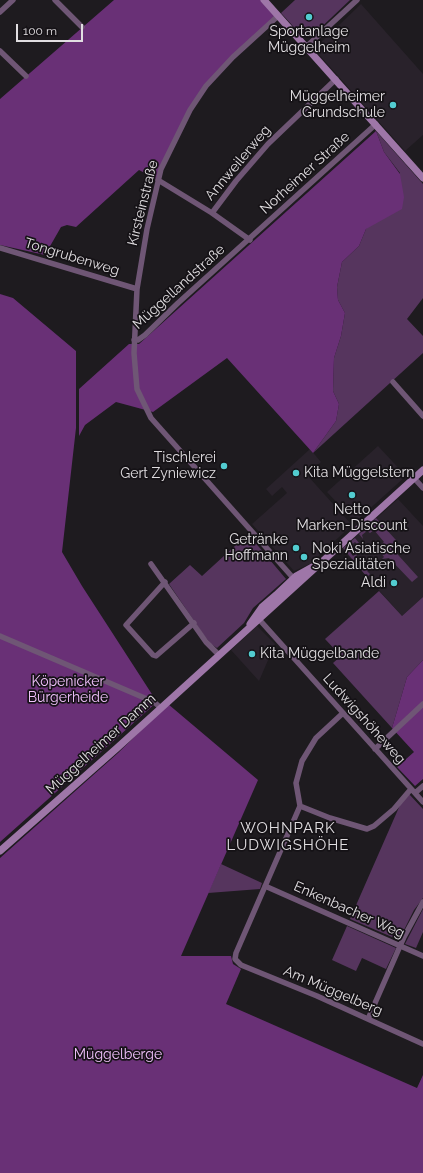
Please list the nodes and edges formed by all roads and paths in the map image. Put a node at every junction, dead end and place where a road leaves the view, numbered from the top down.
1 (13, 0) edge
2 (55, 0) edge
3 (264, 0) edge
4 (357, 0) edge
5 (0, 12) edge
6 (278, 16) junction
7 (82, 27) dead end
8 (306, 47) junction
9 (0, 51) edge
10 (26, 76) dead end
11 (336, 79) junction
12 (376, 124) junction
13 (423, 178) edge
14 (158, 180) junction
15 (212, 213) junction
16 (250, 240) junction
17 (0, 248) edge
18 (137, 289) junction
19 (134, 340) junction
20 (392, 382) dead end
21 (423, 416) edge
22 (423, 470) edge
23 (414, 478) junction
24 (423, 488) edge
25 (151, 564) dead end
26 (296, 581) junction
27 (165, 582) junction
28 (257, 617) junction
29 (194, 623) junction
30 (0, 636) edge
31 (219, 655) junction
32 (423, 704) edge
33 (161, 708) junction
34 (343, 713) junction
35 (375, 749) junction
36 (423, 786) edge
37 (413, 791) junction
38 (423, 802) edge
39 (300, 806) junction
40 (0, 851) edge
41 (265, 886) junction
42 (423, 902) edge
43 (400, 946) junction
44 (423, 956) edge
45 (368, 1019) junction
46 (423, 1044) edge

1 - 5 street
2 - 7 street
3 - 6 main road
4 - 8 street
6 - 8 main road
6 - 14 street, Kirsteinstraße
8 - 11 main road
9 - 10 street
11 - 12 main road
11 - 15 street, Annweilerweg
12 - 13 main road
12 - 16 street, Norheimer Straße
14 - 15 street
14 - 18 street, Kirsteinstraße
15 - 16 street
16 - 19 street, Müggellandstraße
17 - 18 street, Tongrubenweg
18 - 19 street, Kirsteinstraße
19 - 26 street, Müggellandstraße
20 - 21 street
22 - 23 main road, Müggelheimer Damm
23 - 24 street
23 - 26 main road, Müggelheimer Damm
25 - 27 street
26 - 28 main road, Müggelheimer Damm
27 - 29 street
27 - 29 street
28 - 31 main road, Müggelheimer Damm
28 - 34 street, Ludwigshöheweg
29 - 31 street
30 - 33 street
31 - 33 main road, Müggelheimer Damm
32 - 35 street
33 - 40 main road, Müggelheimer Damm
34 - 35 street, Ludwigshöheweg
34 - 39 street
35 - 37 street, Ludwigshöheweg
36 - 37 street
37 - 38 street, Ludwigshöheweg
37 - 39 street
39 - 41 street
41 - 43 street, Enkenbacher Weg
41 - 45 street, Am Müggelberg
42 - 43 street
43 - 44 street, Enkenbacher Weg
43 - 45 street
45 - 46 street, Am Müggelberg

